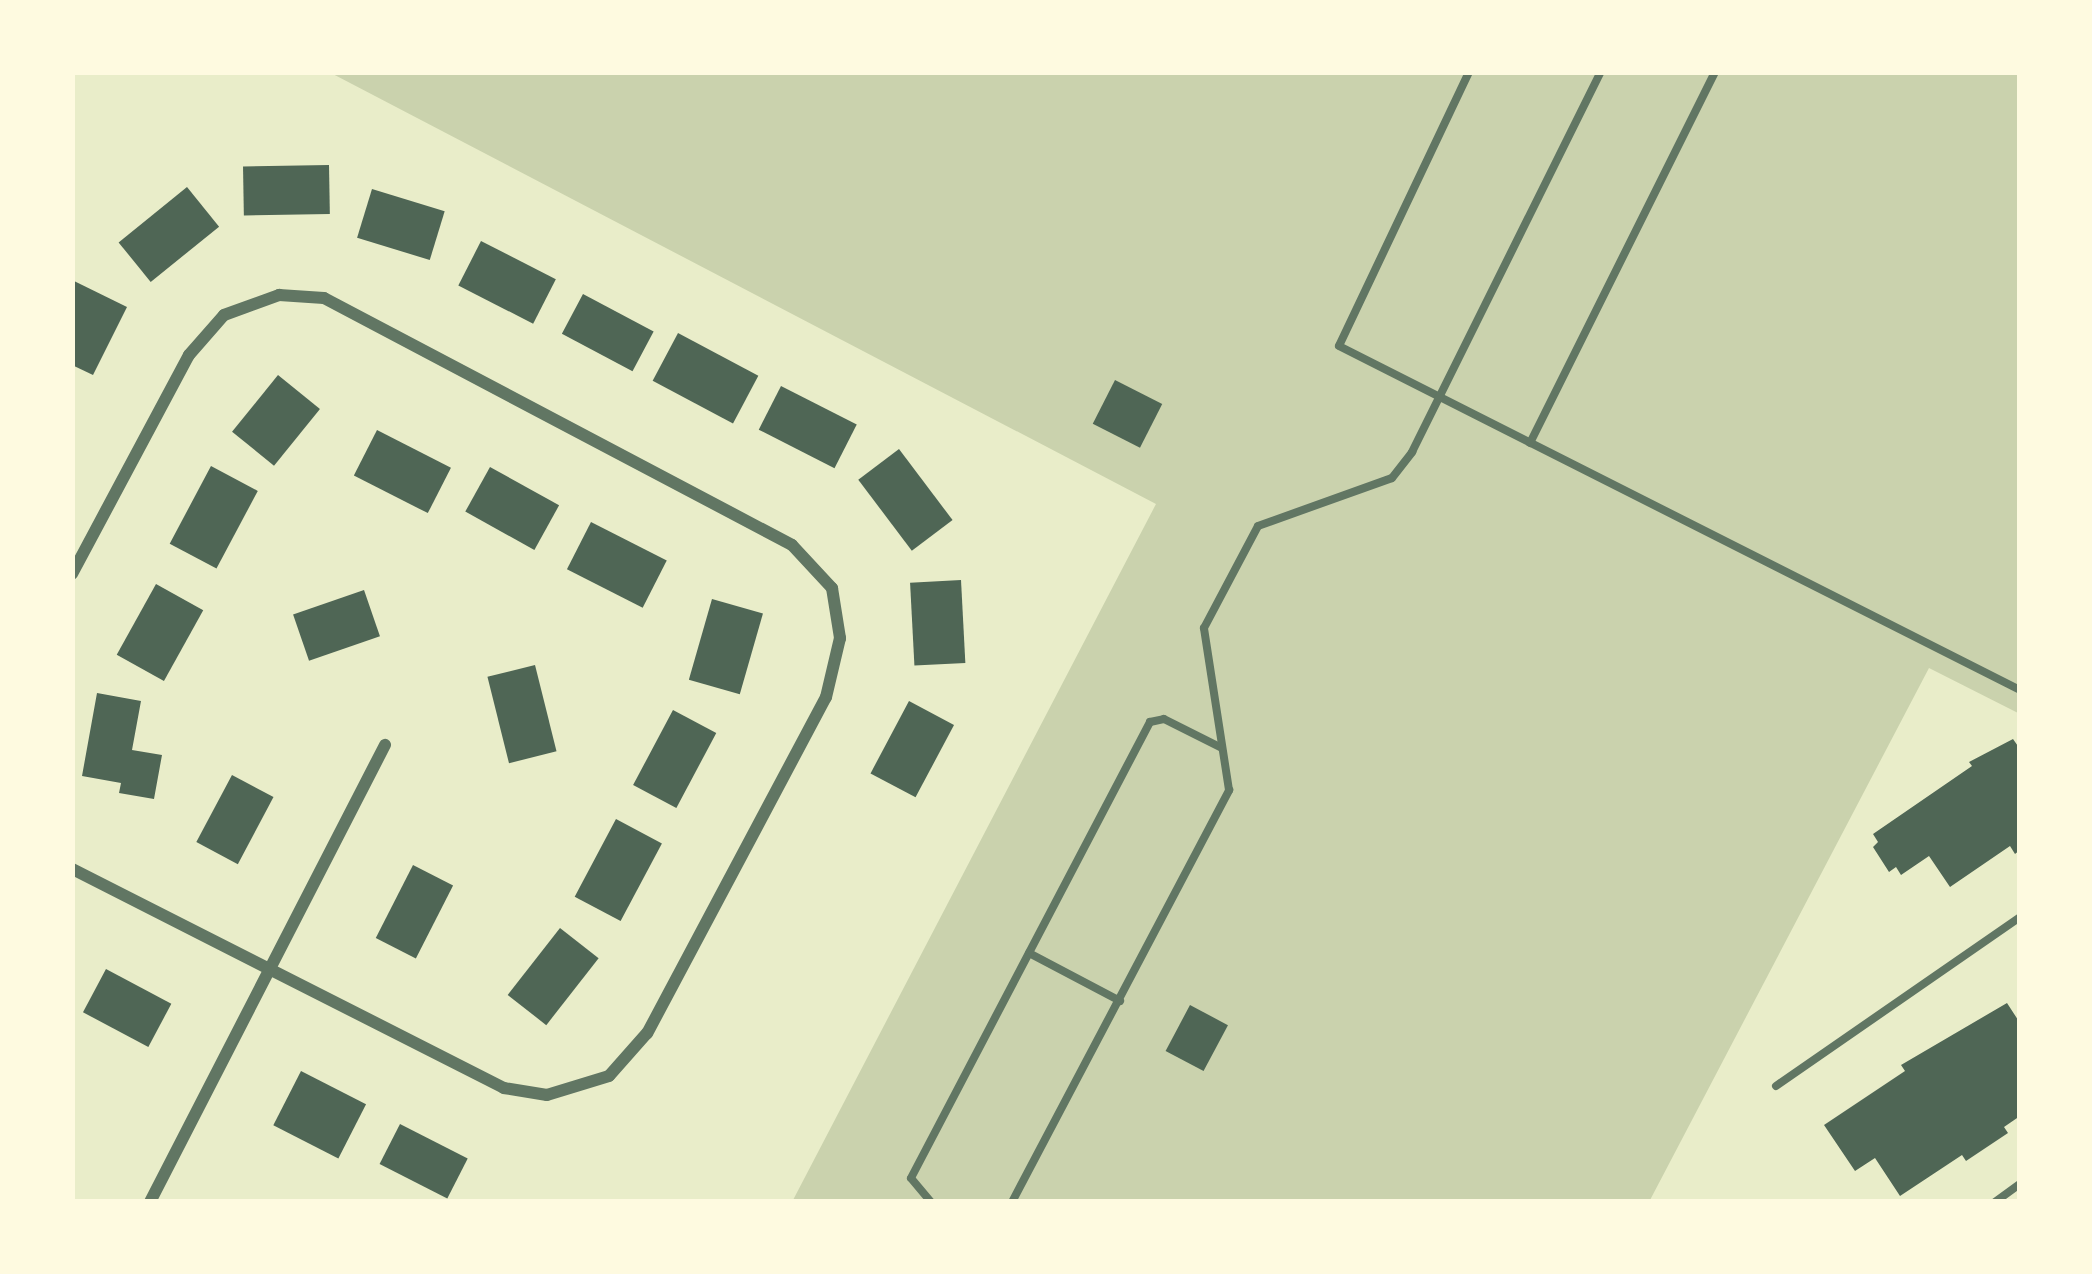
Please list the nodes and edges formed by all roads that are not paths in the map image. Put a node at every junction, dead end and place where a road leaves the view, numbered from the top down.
1 (1469, 72) edge
2 (1601, 72) edge
3 (1715, 72) edge
4 (1438, 396) junction
5 (1530, 443) junction
6 (72, 574) edge
7 (2020, 690) edge
8 (385, 745) dead end
9 (1222, 748) junction
10 (72, 869) edge
11 (2019, 919) edge
12 (1029, 953) junction
13 (269, 969) junction
14 (1120, 1001) junction
15 (1776, 1086) dead end
16 (2020, 1184) edge
17 (150, 1202) edge
18 (931, 1202) edge
19 (1012, 1202) edge
20 (1995, 1202) edge

1 - 4 lane
2 - 4 lane
3 - 5 lane
4 - 5 lane
4 - 9 lane
5 - 7 lane
6 - 13 street
8 - 13 street
9 - 12 lane
9 - 14 lane
10 - 13 street
11 - 15 lane
12 - 14 lane
12 - 18 lane
13 - 17 street
14 - 19 lane
16 - 20 lane

